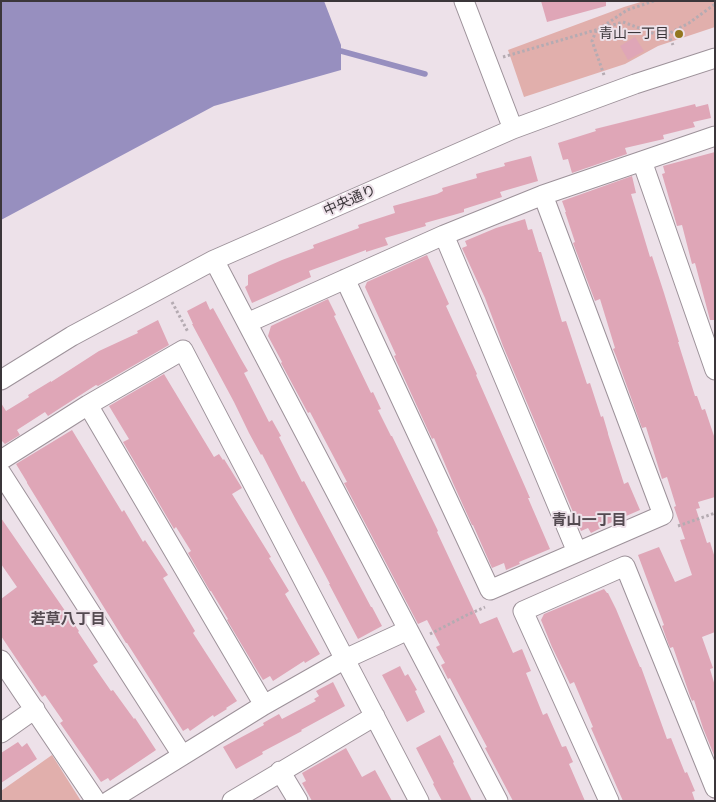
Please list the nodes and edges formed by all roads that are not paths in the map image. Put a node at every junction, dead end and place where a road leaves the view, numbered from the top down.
1 (464, 1) edge
2 (715, 58) edge
3 (513, 129) junction
4 (715, 136) edge
5 (642, 161) junction
6 (543, 195) junction
7 (444, 235) junction
8 (214, 260) junction
9 (345, 280) junction
10 (247, 324) junction
11 (715, 370) edge
12 (1, 380) edge
13 (88, 405) junction
14 (1, 460) edge
15 (1, 473) edge
16 (577, 552) junction
17 (408, 630) junction
18 (345, 659) junction
19 (1, 660) edge
20 (264, 705) junction
21 (35, 709) junction
22 (374, 716) junction
23 (1, 733) edge
24 (182, 755) junction
25 (280, 771) junction
26 (715, 788) edge
27 (96, 801) edge
28 (109, 801) edge
29 (232, 801) edge
30 (298, 801) edge
31 (419, 801) edge
32 (498, 801) edge
33 (609, 801) edge

1 - 3 street
2 - 3 street, 中央通り
3 - 8 street, 中央通り
4 - 5 street
5 - 6 street
5 - 11 street
6 - 7 street
6 - 16 street
7 - 9 street
7 - 16 street
8 - 10 street
8 - 12 street, 中央通り
9 - 10 street
9 - 16 street
10 - 17 street
13 - 14 street
13 - 18 street
13 - 20 street
15 - 24 street
17 - 18 street
17 - 32 street
18 - 20 street
18 - 22 street
19 - 21 street
20 - 24 street
21 - 23 street
21 - 27 street
22 - 25 street
22 - 31 street
24 - 28 street
25 - 29 street
25 - 30 street
26 - 33 street

